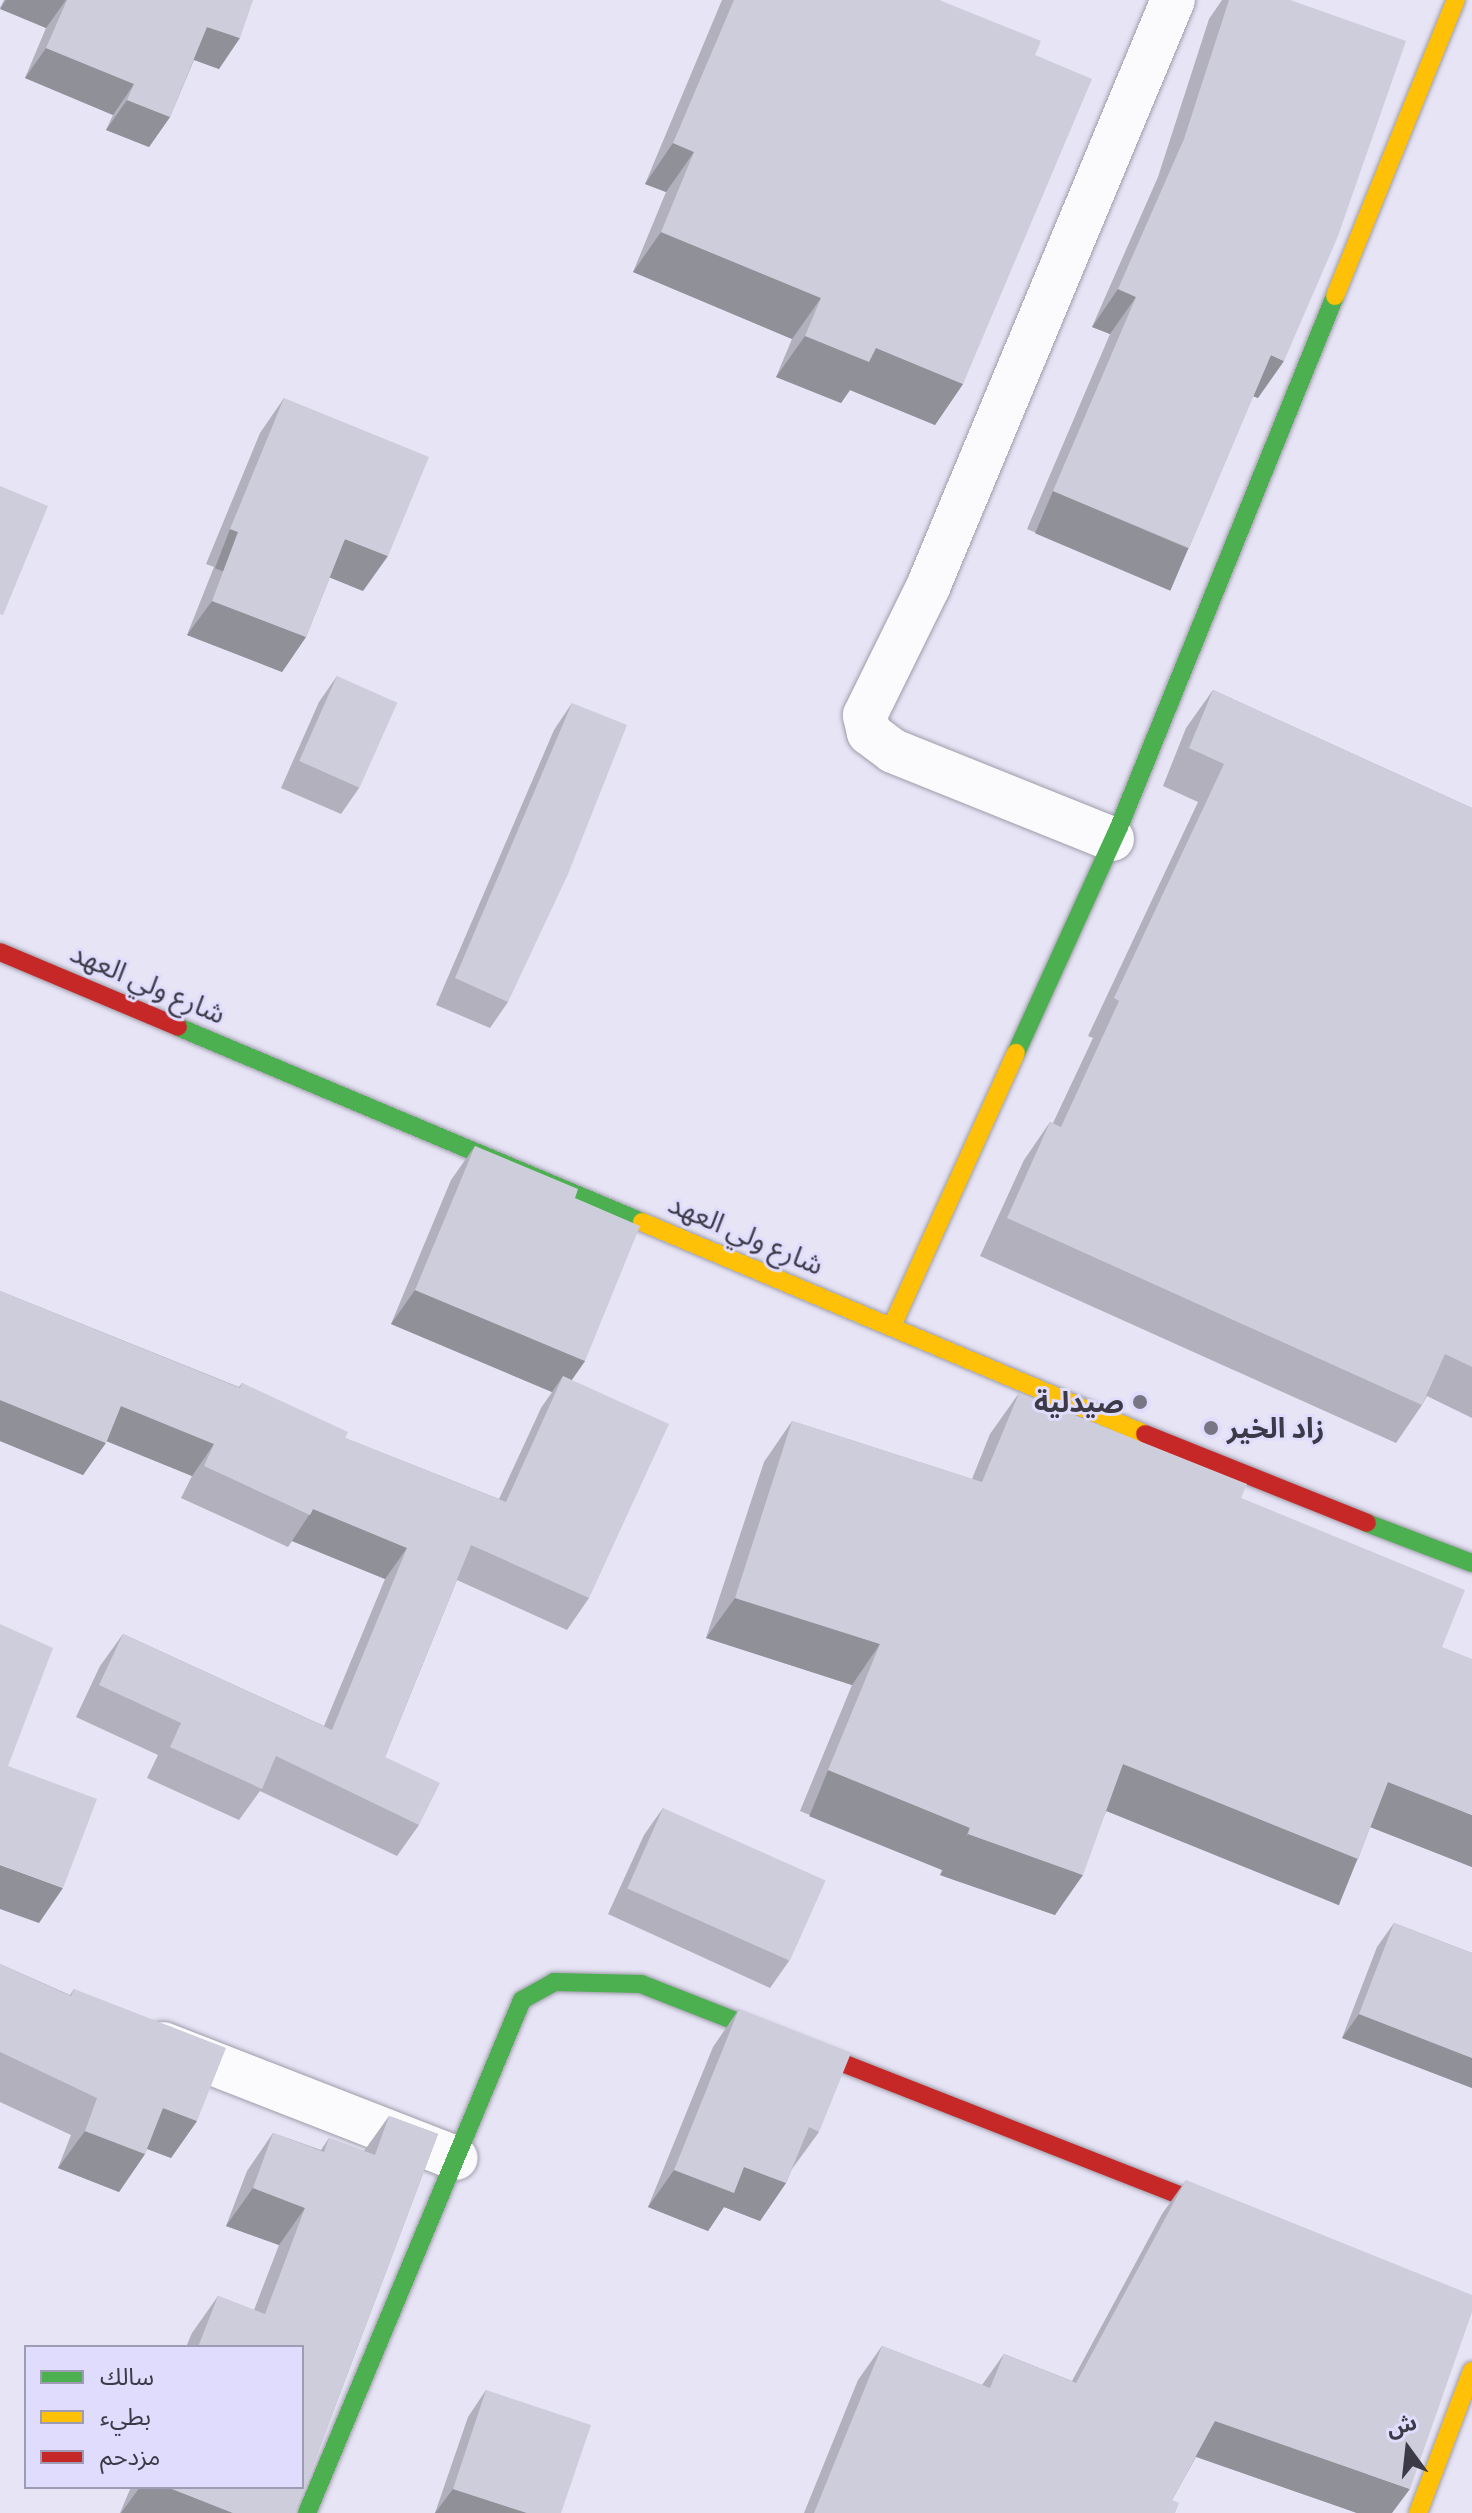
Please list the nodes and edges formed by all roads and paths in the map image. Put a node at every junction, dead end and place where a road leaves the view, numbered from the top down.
1 (1173, 0) edge
2 (1456, 0) edge
3 (1112, 839) junction
4 (0, 952) edge
5 (892, 1326) junction
6 (1472, 1563) edge
7 (118, 2026) edge
8 (456, 2158) junction
9 (1253, 2223) edge
10 (1472, 2371) edge
11 (307, 2513) edge
12 (1418, 2513) edge

1 - 3 street
2 - 3 street
3 - 5 street
4 - 5 street, شارع ولي العهد
5 - 6 street, شارع ولي العهد
7 - 8 street
8 - 9 street
8 - 11 street
10 - 12 street

